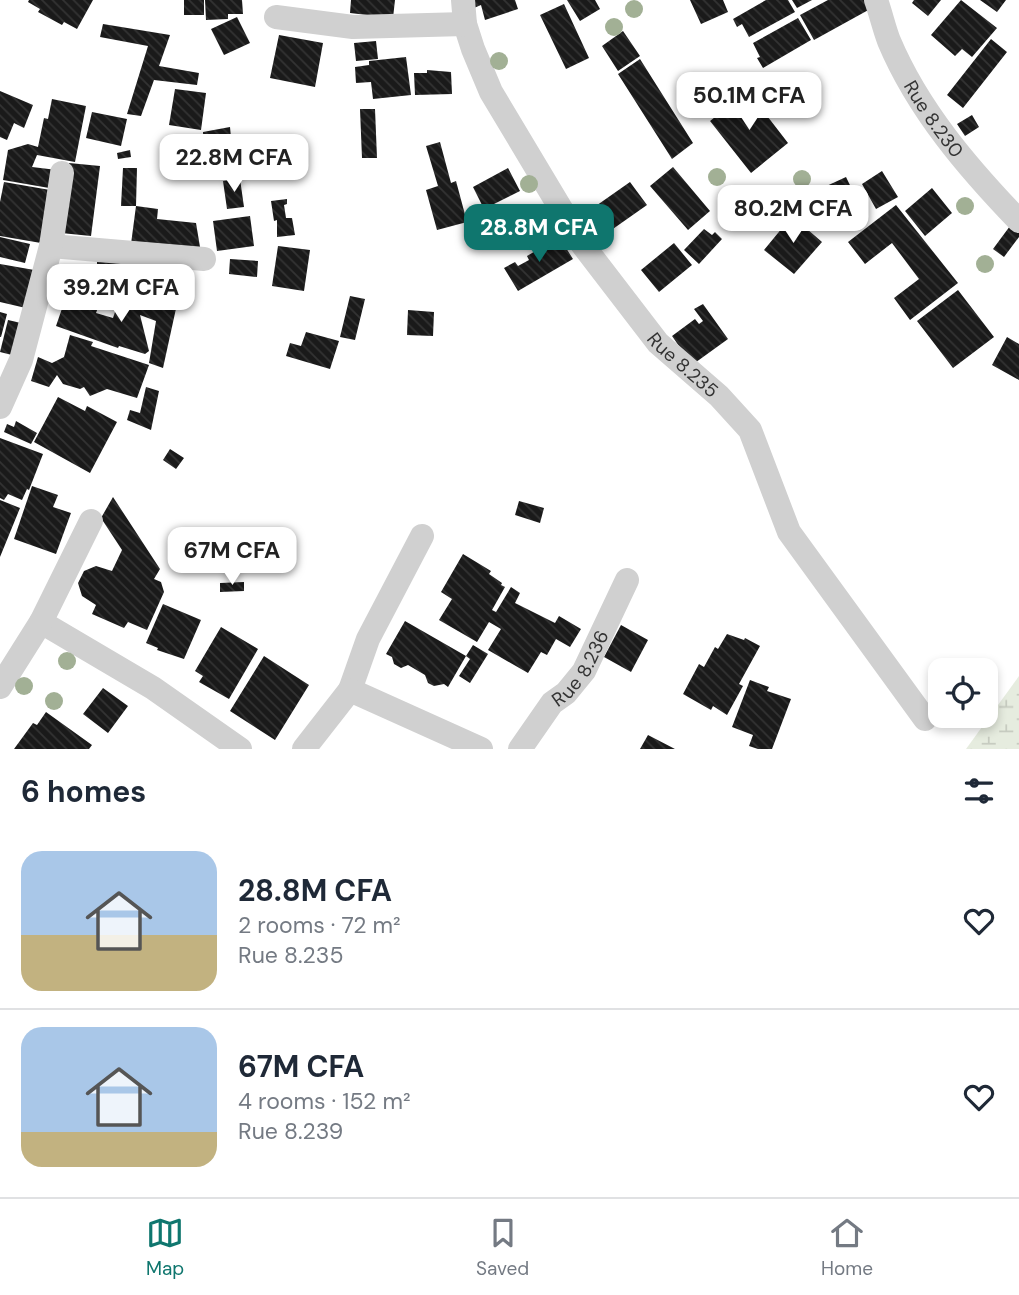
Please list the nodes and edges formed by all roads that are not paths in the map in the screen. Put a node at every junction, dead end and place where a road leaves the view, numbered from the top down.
1 (876, 0) edge
2 (464, 12) edge
3 (276, 17) dead end
4 (62, 173) dead end
5 (1019, 221) edge
6 (51, 246) junction
7 (204, 258) dead end
8 (0, 407) edge
9 (91, 520) dead end
10 (422, 536) dead end
11 (627, 580) dead end
12 (41, 622) junction
13 (0, 687) edge
14 (350, 690) junction
15 (925, 719) dead end
16 (240, 749) edge
17 (304, 749) edge
18 (481, 749) edge
19 (520, 749) edge

1 - 5 street, Rue 8.230
2 - 3 street
2 - 15 street, Rue 8.235
4 - 6 street
6 - 7 street
6 - 8 street
9 - 12 street
10 - 14 street
11 - 19 street, Rue 8.236
12 - 13 street
12 - 16 street
14 - 17 street
14 - 18 street

